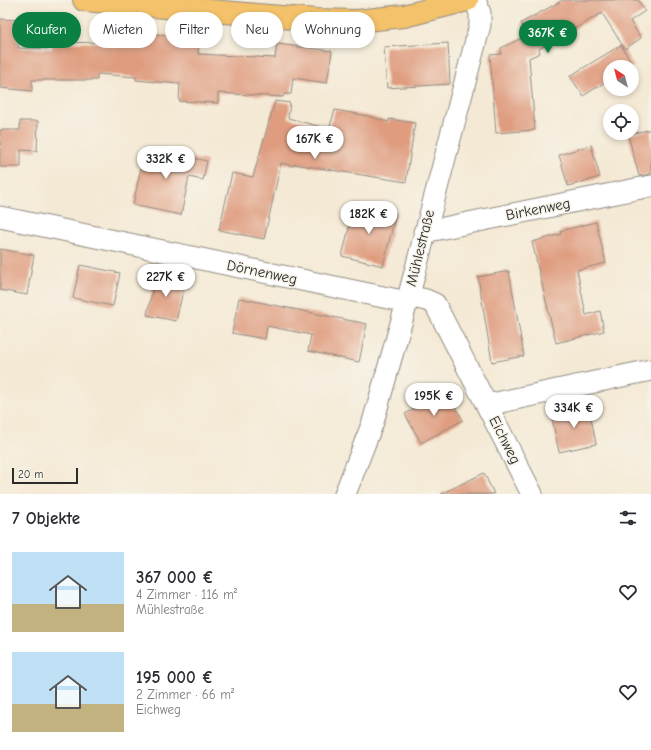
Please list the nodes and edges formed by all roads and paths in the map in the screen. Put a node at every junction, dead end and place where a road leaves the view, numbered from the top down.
1 (84, 0) edge
2 (467, 0) edge
3 (475, 0) edge
4 (651, 186) edge
5 (0, 217) edge
6 (424, 232) junction
7 (408, 299) junction
8 (651, 370) edge
9 (487, 405) junction
10 (345, 494) edge
11 (532, 494) edge

1 - 2 main road
3 - 6 street, Mühlestraße
4 - 6 street, Birkenweg
5 - 7 street, Dörnenweg
6 - 7 street, Mühlestraße
7 - 9 street, Eichweg
7 - 10 street, Mühlestraße
8 - 9 street
9 - 11 street, Eichweg

